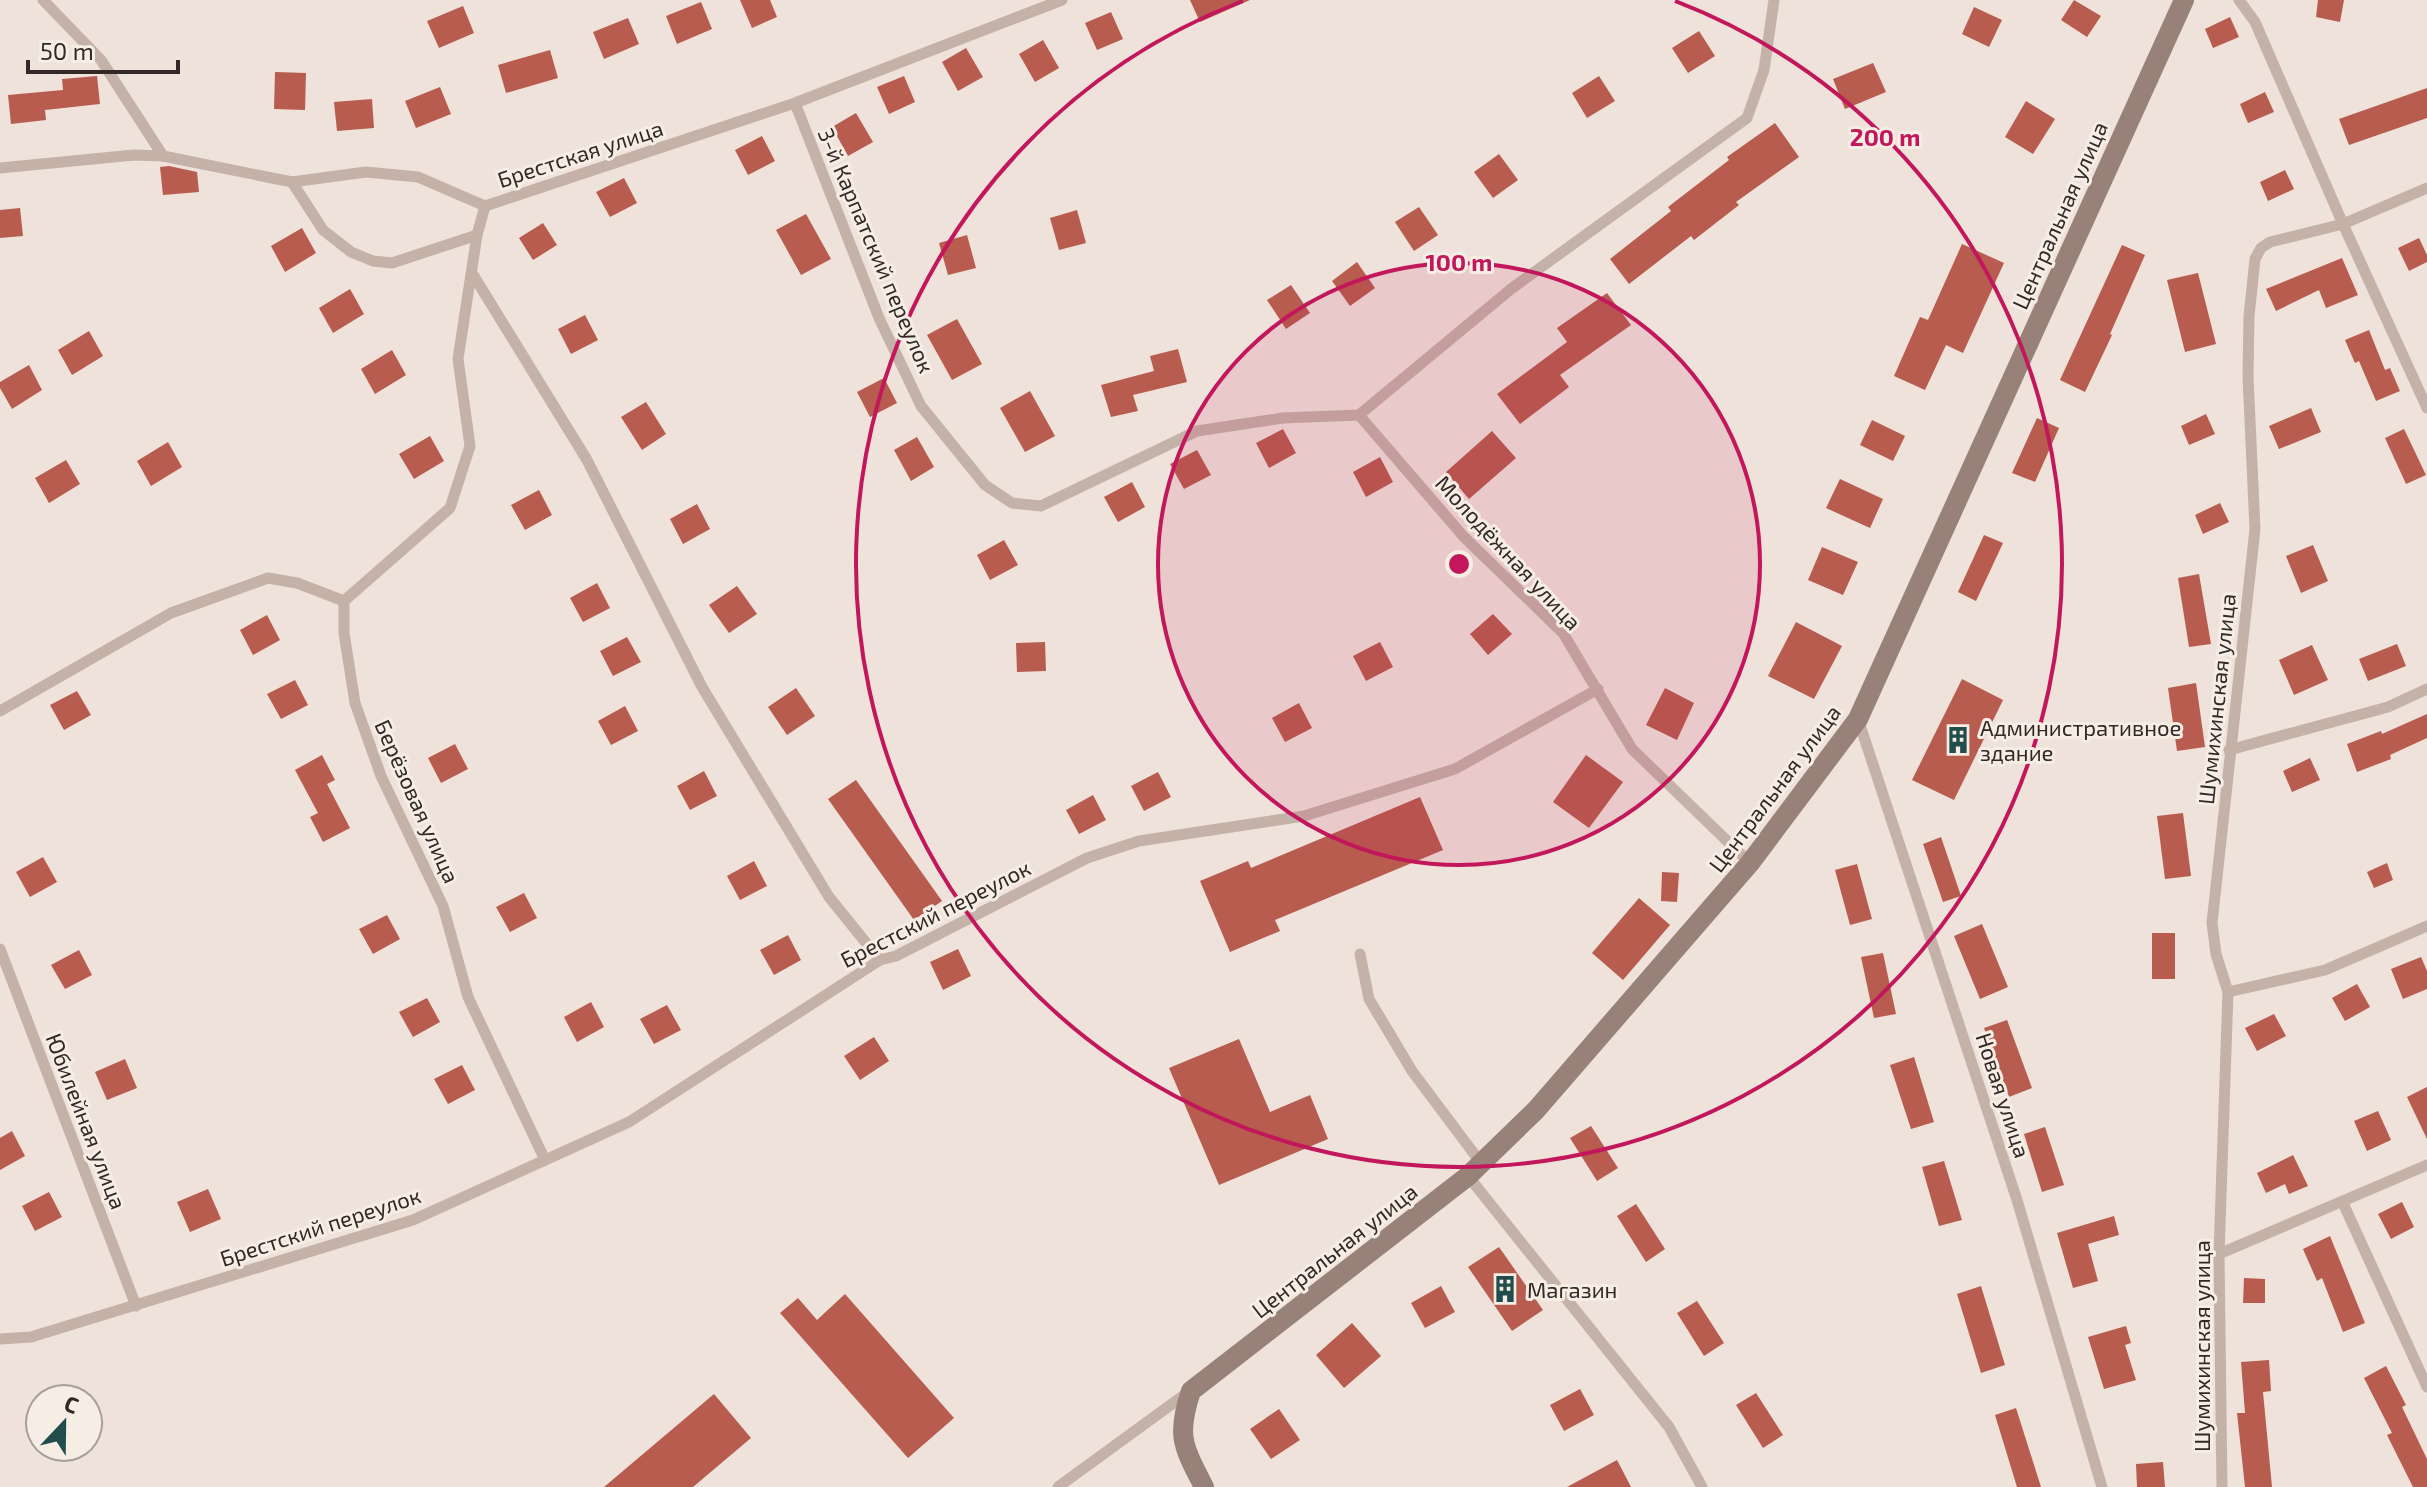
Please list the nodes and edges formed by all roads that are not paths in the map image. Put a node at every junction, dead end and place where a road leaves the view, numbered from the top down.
1 (43, 0) edge
2 (1062, 0) edge
3 (1774, 0) edge
4 (2184, 0) edge
5 (2239, 0) edge
6 (795, 103) junction
7 (163, 156) junction
8 (0, 168) edge
9 (292, 182) junction
10 (2427, 188) edge
11 (485, 206) junction
12 (2343, 224) junction
13 (477, 235) junction
14 (472, 273) junction
15 (2427, 408) edge
16 (1359, 415) junction
17 (344, 601) junction
18 (1598, 689) junction
19 (2427, 689) edge
20 (0, 711) edge
21 (1858, 719) junction
22 (2229, 750) junction
23 (1750, 863) junction
24 (2427, 926) edge
25 (0, 949) edge
26 (1360, 954) dead end
27 (880, 960) junction
28 (2228, 992) junction
29 (545, 1160) junction
30 (2427, 1165) edge
31 (1475, 1170) junction
32 (2343, 1203) junction
33 (2219, 1254) junction
34 (136, 1306) junction
35 (0, 1339) edge
36 (2427, 1387) edge
37 (1191, 1391) junction
38 (1058, 1487) edge
39 (1204, 1487) edge
40 (1702, 1487) edge
41 (2102, 1487) edge
42 (2222, 1487) edge

1 - 7 lane
2 - 6 lane, Брестская улица
3 - 16 lane
4 - 21 street, Центральная улица
5 - 12 lane
6 - 11 lane, Брестская улица
6 - 16 lane, 3-й Карпатский переулок
7 - 8 lane, Брестская улица
7 - 9 lane, Брестская улица
9 - 11 lane, Брестская улица
9 - 13 lane
10 - 12 lane, Шумихинская улица
11 - 13 lane
12 - 15 lane
12 - 22 lane, Шумихинская улица
13 - 14 lane
14 - 17 lane
14 - 27 lane
16 - 18 lane, Молодёжная улица
17 - 20 lane
17 - 29 lane, Берёзовая улица
18 - 23 lane, Молодёжная улица
18 - 27 lane, Брестский переулок
19 - 22 lane
21 - 23 street, Центральная улица
21 - 41 lane, Новая улица
22 - 28 lane, Шумихинская улица
23 - 31 street, Центральная улица
24 - 28 lane
25 - 34 lane, Юбилейная улица
26 - 31 lane
27 - 29 lane, Брестский переулок
28 - 33 lane, Шумихинская улица
29 - 34 lane, Брестский переулок
30 - 32 lane
31 - 37 street, Центральная улица
31 - 40 lane
32 - 33 lane
32 - 36 lane
33 - 42 lane, Шумихинская улица
34 - 35 lane, Брестский переулок
37 - 38 lane
37 - 39 street

